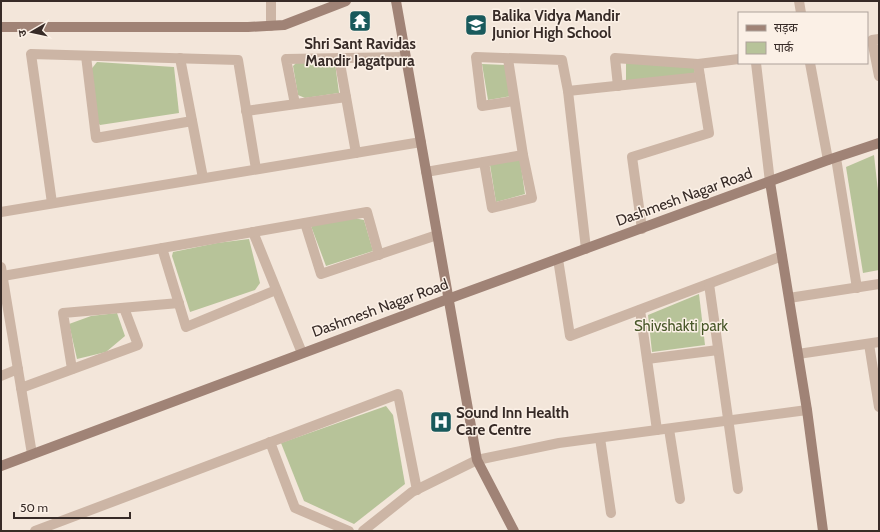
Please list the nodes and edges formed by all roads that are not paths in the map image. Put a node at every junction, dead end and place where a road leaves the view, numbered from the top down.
1 (271, 1) edge
2 (346, 1) edge
3 (396, 1) edge
4 (799, 1) edge
5 (802, 12) edge
6 (270, 26) junction
7 (1, 27) edge
8 (879, 39) edge
9 (86, 56) junction
10 (405, 57) junction
11 (180, 58) junction
12 (339, 58) junction
13 (508, 59) junction
14 (738, 59) edge
15 (698, 64) junction
16 (756, 64) edge
17 (810, 64) edge
18 (879, 76) edge
19 (700, 78) junction
20 (618, 86) junction
21 (568, 91) junction
22 (346, 97) junction
23 (514, 102) junction
24 (295, 104) junction
25 (246, 112) junction
26 (192, 122) junction
27 (421, 142) junction
28 (879, 143) edge
29 (356, 153) junction
30 (523, 155) junction
31 (832, 159) junction
32 (484, 162) junction
33 (256, 169) junction
34 (426, 172) junction
35 (204, 178) junction
36 (770, 182) junction
37 (52, 203) junction
38 (1, 212) edge
39 (305, 223) junction
40 (642, 229) junction
41 (253, 232) junction
42 (437, 235) junction
43 (162, 248) junction
44 (586, 249) junction
45 (379, 255) junction
46 (782, 256) junction
47 (558, 259) junction
48 (2, 272) edge
49 (709, 284) junction
50 (879, 284) edge
51 (857, 288) junction
52 (276, 290) junction
53 (4, 298) edge
54 (789, 298) junction
55 (448, 299) junction
56 (179, 303) junction
57 (124, 308) junction
58 (640, 310) junction
59 (874, 343) edge
60 (718, 350) junction
61 (302, 353) junction
62 (798, 354) junction
63 (647, 359) junction
64 (18, 369) junction
65 (72, 369) junction
66 (1, 376) edge
67 (21, 388) junction
68 (879, 407) edge
69 (807, 410) junction
70 (728, 421) junction
71 (669, 429) junction
72 (656, 430) junction
73 (600, 438) junction
74 (270, 442) junction
75 (32, 454) junction
76 (476, 460) junction
77 (1, 466) edge
78 (738, 489) dead end
79 (417, 490) junction
80 (680, 499) dead end
81 (611, 513) dead end
82 (35, 531) edge
83 (349, 531) edge
84 (363, 531) edge
85 (514, 531) edge
86 (823, 531) edge

1 - 6 street
2 - 6 street
3 - 10 street
4 - 5 street
6 - 7 street
8 - 18 street
9 - 11 street
9 - 26 street
9 - 37 street
10 - 12 street
10 - 27 street
11 - 25 street
11 - 26 street
12 - 22 street
12 - 24 street
13 - 21 street
13 - 23 street
13 - 23 street
14 - 15 street
15 - 19 street
15 - 20 street
16 - 36 street
17 - 31 street
19 - 20 street
19 - 40 street
20 - 21 street
21 - 44 street
22 - 24 street
22 - 29 street
23 - 30 street
24 - 25 street
25 - 33 street
26 - 35 street
27 - 29 street
27 - 34 street
28 - 31 street, Dashmesh Nagar Road
29 - 33 street
30 - 32 street
30 - 32 street
31 - 36 street, Dashmesh Nagar Road
31 - 51 street
32 - 34 street
33 - 35 street
34 - 42 street
35 - 37 street
36 - 40 street, Dashmesh Nagar Road
36 - 46 street, Dashmesh Nagar Road
37 - 38 street
39 - 41 street
39 - 45 street
39 - 45 street
40 - 44 street, Dashmesh Nagar Road
41 - 43 street
41 - 52 street
42 - 45 street
42 - 55 street
43 - 48 street
43 - 56 street
44 - 47 street, Dashmesh Nagar Road
46 - 49 street
46 - 54 street, Dashmesh Nagar Road
47 - 55 street, Dashmesh Nagar Road
47 - 58 street
48 - 53 street
49 - 58 street
49 - 60 street
50 - 51 street
51 - 54 street
52 - 56 street
52 - 61 street
53 - 64 street
54 - 62 street, Dashmesh Nagar Road
55 - 61 street, Dashmesh Nagar Road
55 - 76 street
56 - 57 street
57 - 65 street
57 - 65 street
58 - 63 street
59 - 62 street
59 - 68 street
60 - 63 street
60 - 70 street
61 - 75 street, Dashmesh Nagar Road
62 - 69 street, Dashmesh Nagar Road
63 - 72 street
64 - 66 street
64 - 67 street
65 - 67 street
67 - 75 street
69 - 70 street
69 - 86 street, Dashmesh Nagar Road
70 - 71 street
70 - 78 street
71 - 72 street
71 - 80 street
72 - 73 street
73 - 76 street
73 - 81 street
74 - 79 street
74 - 82 street
74 - 83 street
75 - 77 street, Dashmesh Nagar Road
76 - 79 street
76 - 85 street
79 - 84 street

